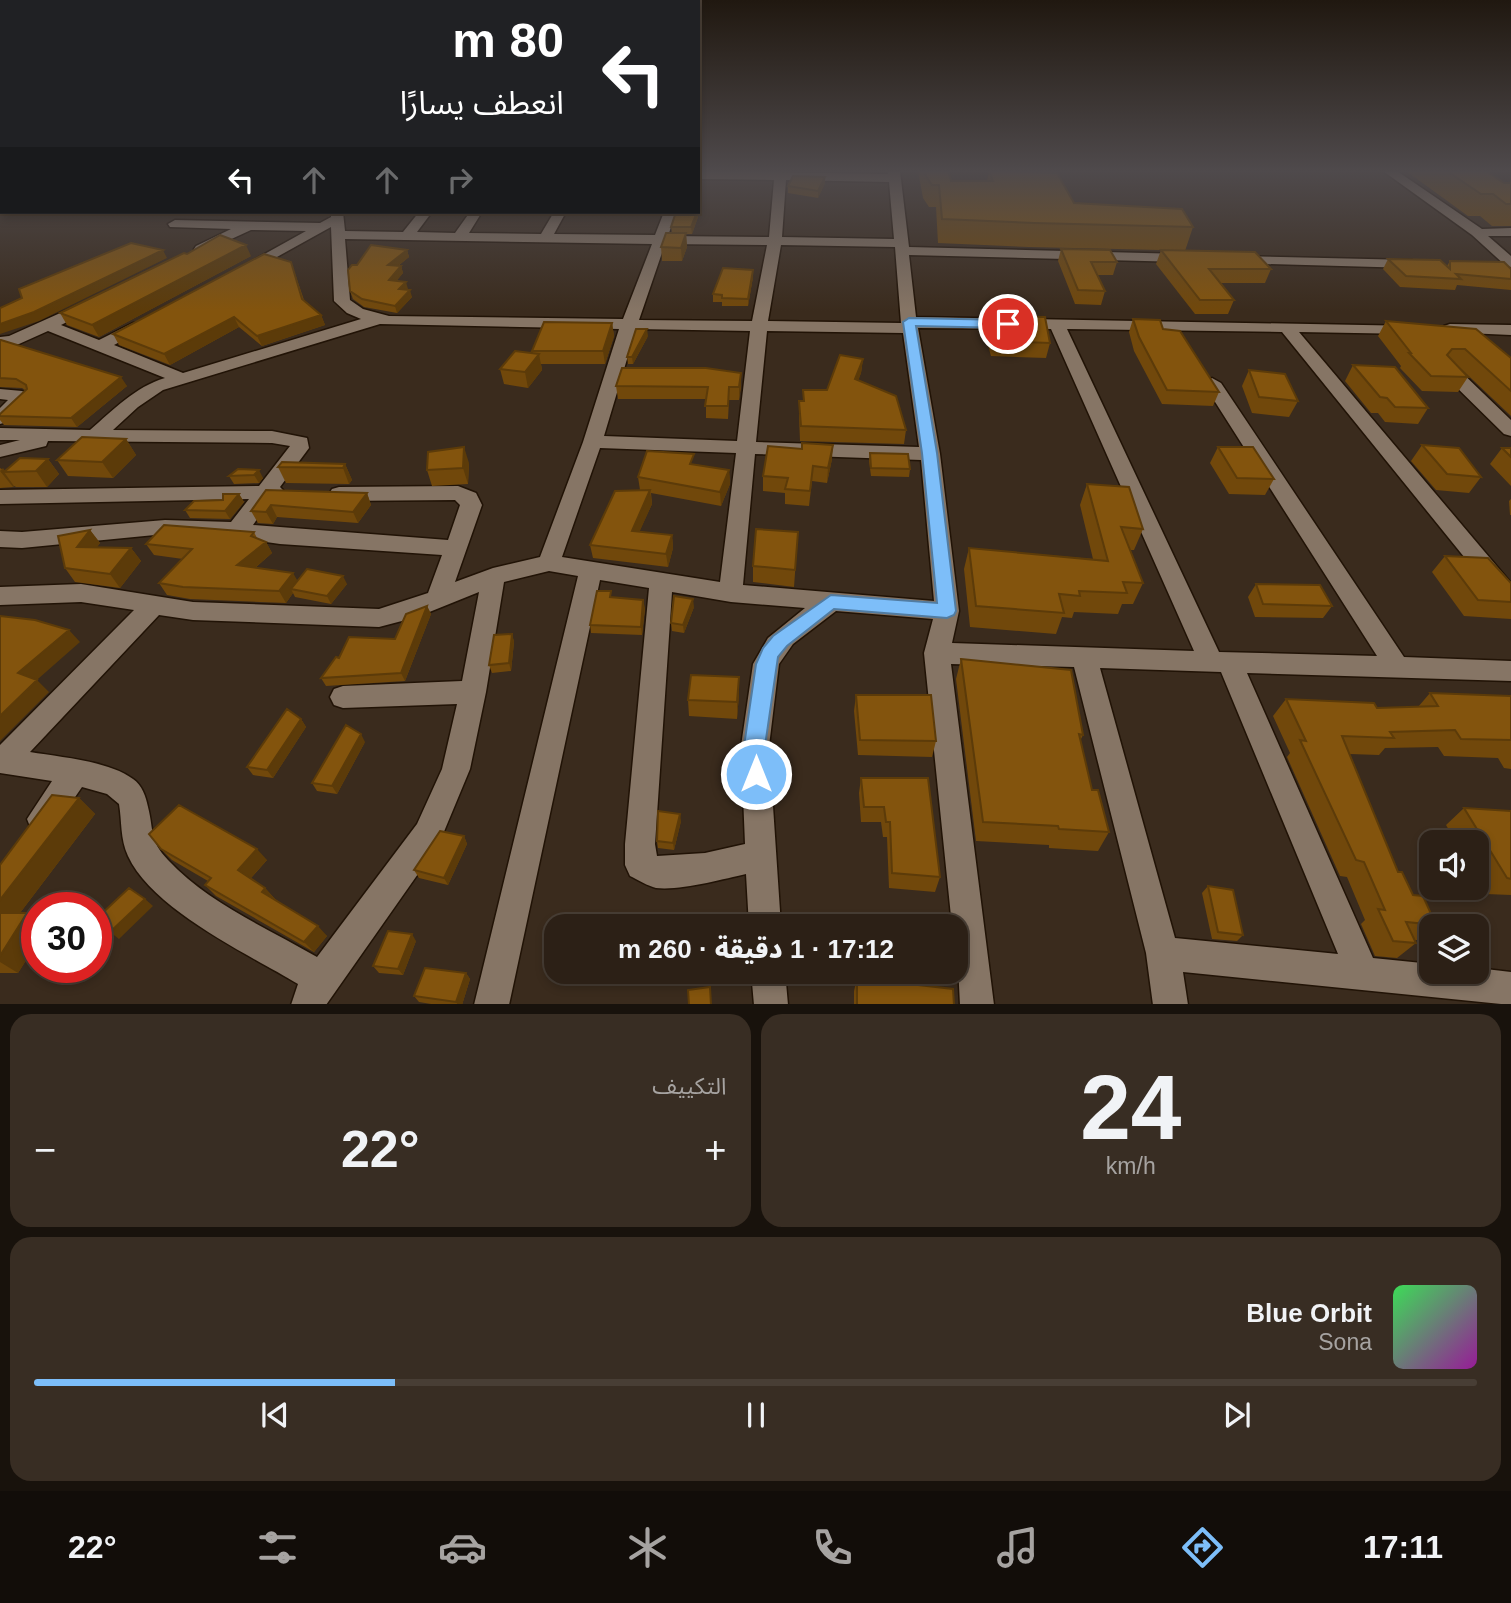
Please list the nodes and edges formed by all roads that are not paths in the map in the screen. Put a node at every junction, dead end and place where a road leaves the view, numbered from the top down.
1 (421, 218) edge
2 (472, 218) edge
3 (557, 218) edge
4 (668, 218) edge
5 (777, 218) edge
6 (899, 218) edge
7 (1463, 218) edge
8 (338, 222) edge
9 (175, 224) dead end
10 (246, 227) junction
11 (320, 227) junction
12 (1511, 232) edge
13 (1487, 233) junction
14 (407, 236) junction
15 (459, 237) junction
16 (545, 238) junction
17 (660, 240) junction
18 (775, 241) junction
19 (1511, 243) edge
20 (902, 247) junction
21 (183, 258) edge
22 (1423, 265) edge
23 (1511, 265) edge
24 (1492, 267) edge
25 (228, 279) edge
26 (96, 301) edge
27 (158, 316) edge
28 (379, 319) junction
29 (629, 324) junction
30 (759, 325) junction
31 (910, 325) junction
32 (1058, 325) junction
33 (46, 326) junction
34 (1286, 327) junction
35 (1511, 330) edge
36 (1, 343) edge
37 (100, 346) junction
38 (1449, 370) edge
39 (181, 377) junction
40 (1212, 383) edge
41 (0, 394) edge
42 (0, 418) edge
43 (1511, 430) edge
44 (0, 433) edge
45 (65, 436) junction
46 (95, 436) junction
47 (593, 442) junction
48 (746, 449) junction
49 (0, 451) edge
50 (930, 453) junction
51 (265, 493) junction
52 (292, 494) edge
53 (320, 494) edge
54 (0, 497) edge
55 (237, 530) junction
56 (0, 539) edge
57 (456, 548) junction
58 (549, 563) junction
59 (591, 568) junction
60 (493, 576) junction
61 (661, 582) junction
62 (731, 593) junction
63 (0, 596) edge
64 (1511, 599) edge
65 (437, 600) junction
66 (831, 602) junction
67 (156, 603) junction
68 (947, 611) junction
69 (937, 653) junction
70 (1084, 656) junction
71 (1220, 661) junction
72 (1398, 667) junction
73 (1511, 671) edge
74 (473, 692) junction
75 (343, 697) dead end
76 (2, 760) edge
77 (76, 772) junction
78 (23, 845) edge
79 (759, 856) junction
80 (764, 914) edge
81 (1163, 953) junction
82 (1363, 974) junction
83 (769, 984) edge
84 (1511, 989) edge
85 (313, 993) edge
86 (491, 1004) edge
87 (771, 1004) edge
88 (977, 1004) edge
89 (1171, 1004) edge

1 - 14 street
2 - 15 street
3 - 16 street
4 - 17 street
5 - 18 street
6 - 20 street
7 - 13 street
8 - 11 street
8 - 14 street
8 - 28 street
9 - 10 street
10 - 11 street
10 - 21 street
11 - 25 street
12 - 13 street
13 - 19 street
13 - 23 street
14 - 15 street
15 - 16 street
16 - 17 street
17 - 18 street
17 - 29 street
18 - 20 street
18 - 30 street
20 - 22 street
20 - 31 street
23 - 24 street
26 - 33 street
27 - 37 street
28 - 29 street
28 - 39 street
29 - 30 street
29 - 47 street
30 - 31 street
30 - 48 street
31 - 32 street
31 - 50 street
32 - 34 street
32 - 71 street
33 - 36 street
33 - 37 street
34 - 35 street
34 - 64 street
37 - 39 street
38 - 43 street
39 - 46 street
40 - 72 street
41 - 42 street
44 - 45 street
45 - 46 street
45 - 49 street
46 - 51 street
47 - 48 street
47 - 58 street
48 - 50 street
48 - 62 street
50 - 68 street
51 - 52 street
51 - 54 street
51 - 55 street
53 - 57 street
55 - 56 street
55 - 57 street
57 - 65 street
58 - 59 street
58 - 60 street
59 - 61 street
59 - 86 street
60 - 65 street
60 - 74 street
61 - 62 street
61 - 79 street
62 - 66 street
63 - 67 street
65 - 67 street
66 - 68 street
66 - 79 street
67 - 76 street
68 - 69 street
69 - 70 street
69 - 88 street
70 - 71 street
70 - 81 street
71 - 72 street
71 - 82 street
72 - 73 street
74 - 75 street
74 - 85 street
76 - 77 street
77 - 78 street
77 - 85 street
79 - 80 street
81 - 82 street
81 - 89 street
82 - 84 street
83 - 87 street

